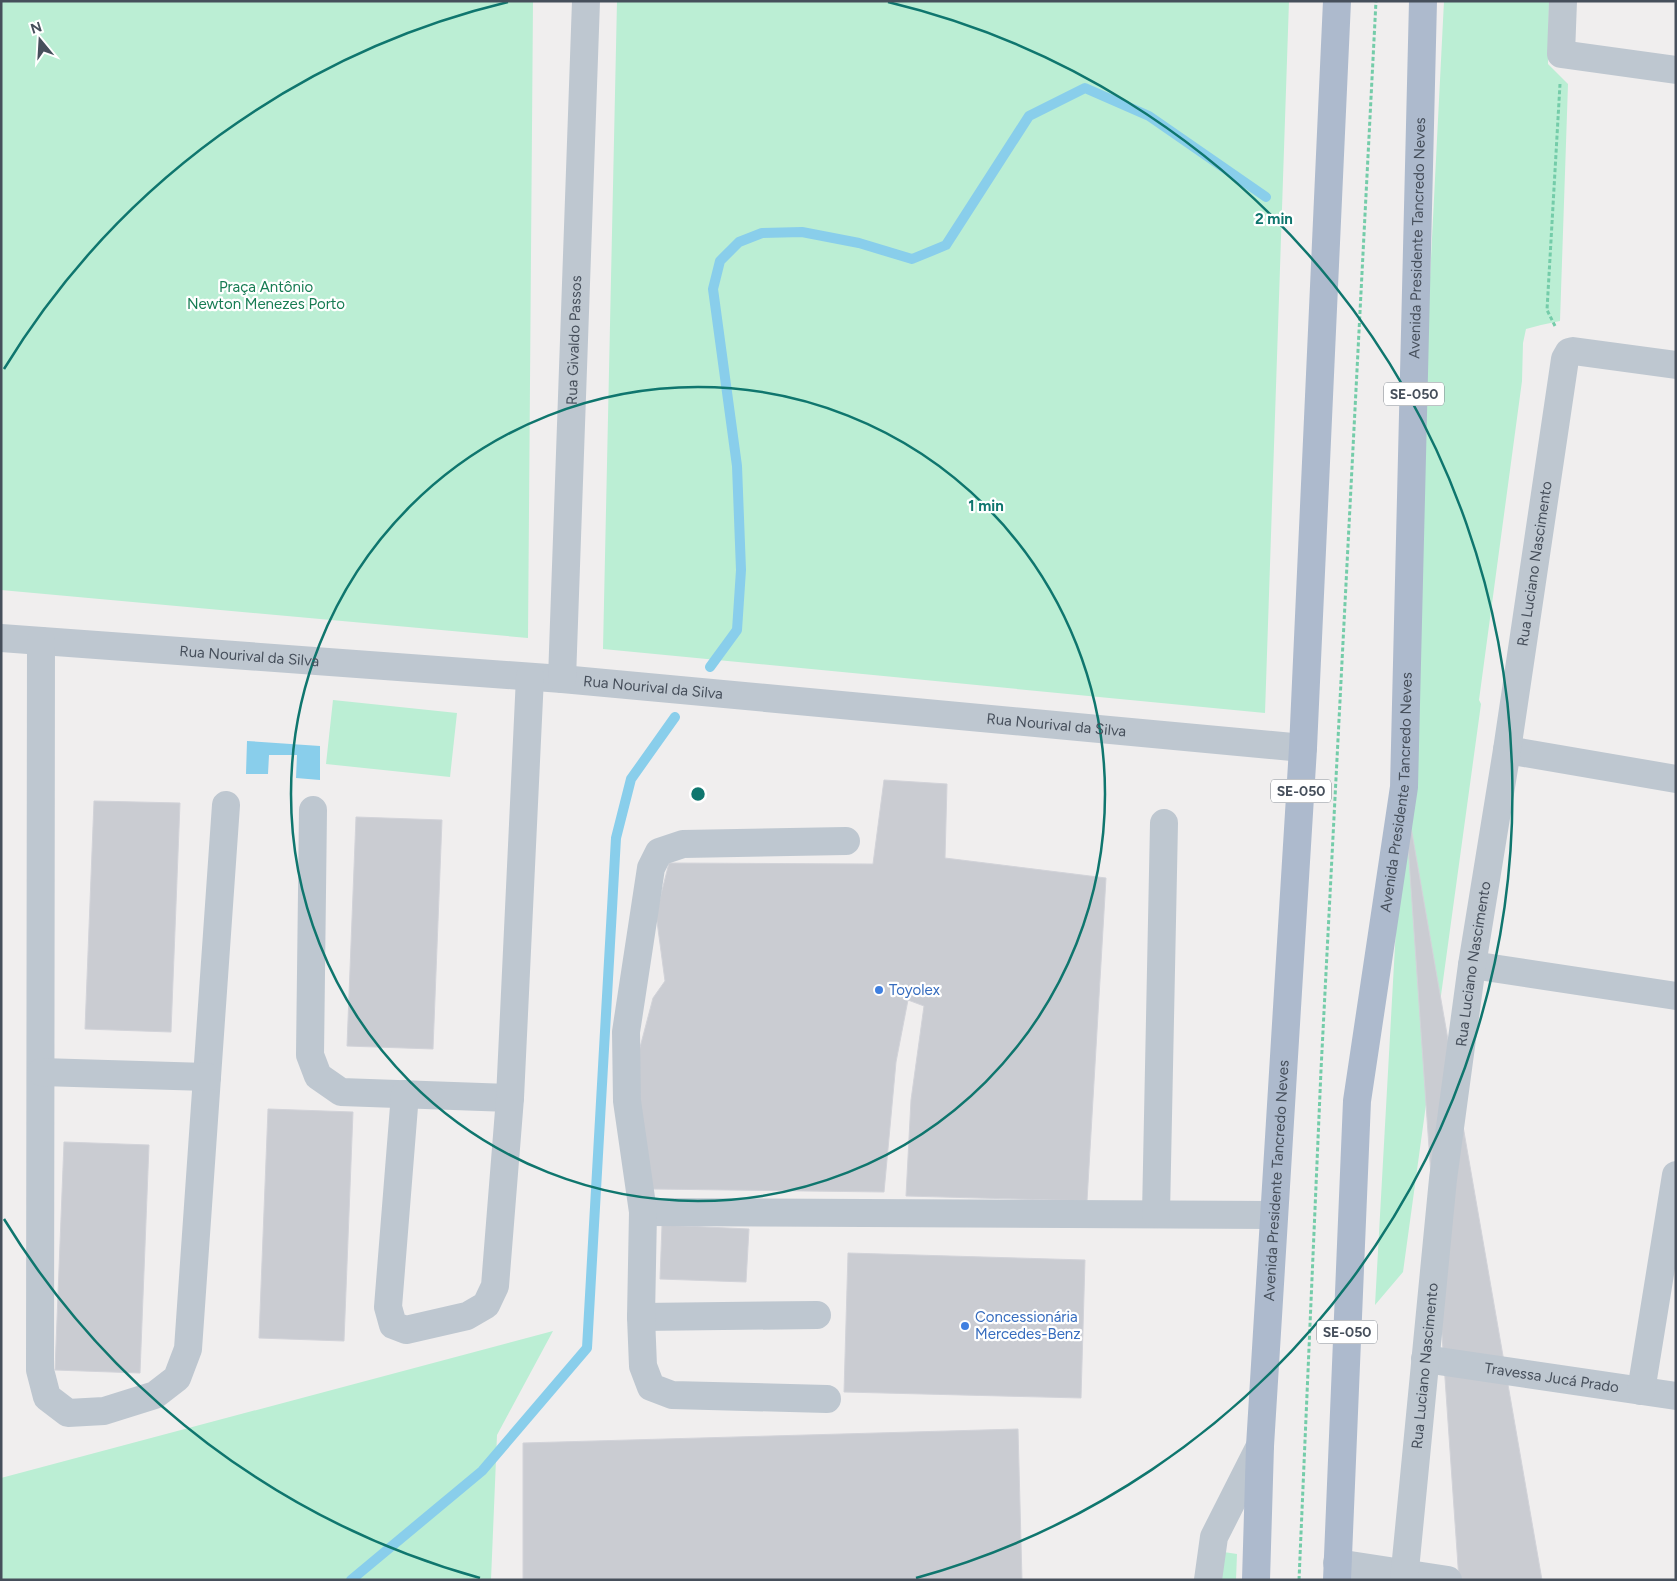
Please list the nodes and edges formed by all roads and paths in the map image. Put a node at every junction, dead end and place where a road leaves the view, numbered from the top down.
1 (586, 1) edge
2 (1337, 1) edge
3 (1376, 1) edge
4 (1423, 1) edge
5 (1563, 1) edge
6 (1561, 54) junction
7 (1676, 70) edge
8 (1569, 352) junction
9 (1676, 365) edge
10 (1, 638) edge
11 (41, 641) junction
12 (530, 677) junction
13 (562, 679) junction
14 (1303, 748) junction
15 (1507, 750) junction
16 (1676, 778) edge
17 (226, 805) dead end
18 (313, 810) dead end
19 (1164, 823) dead end
20 (846, 841) dead end
21 (1472, 965) junction
22 (1676, 996) edge
23 (41, 1072) junction
24 (207, 1077) junction
25 (406, 1094) junction
26 (510, 1098) junction
27 (1676, 1175) edge
28 (1674, 1204) edge
29 (642, 1212) junction
30 (1156, 1214) junction
31 (1273, 1215) junction
32 (817, 1315) dead end
33 (641, 1317) junction
34 (1425, 1359) junction
35 (1641, 1391) junction
36 (1676, 1396) edge
37 (827, 1399) dead end
38 (1260, 1446) junction
39 (1337, 1572) edge
40 (1405, 1576) edge
41 (1208, 1580) edge
42 (1256, 1580) edge
43 (1299, 1580) edge
44 (1448, 1580) edge

1 - 13 street, Rua Givaldo Passos
2 - 14 main road, Avenida Presidente Tancredo Neves / SE-050
3 - 43 path
4 - 39 main road, Avenida Presidente Tancredo Neves / SE-050
5 - 6 street
6 - 7 street
6 - 8 path
8 - 9 street
8 - 15 street, Rua Luciano Nascimento
10 - 11 street, Rua Nourival da Silva
11 - 12 street, Rua Nourival da Silva
11 - 23 street
12 - 13 street, Rua Nourival da Silva
12 - 26 street
13 - 14 street, Rua Nourival da Silva
14 - 31 main road, Avenida Presidente Tancredo Neves / SE-050
15 - 16 street
15 - 21 street, Rua Luciano Nascimento
17 - 24 street
18 - 25 street
19 - 30 street
20 - 29 street
21 - 22 street
21 - 34 street, Rua Luciano Nascimento
23 - 24 street
23 - 24 street
25 - 26 street
25 - 26 street
27 - 28 street
28 - 35 street
29 - 30 street
29 - 33 street
30 - 31 street
31 - 38 main road, Avenida Presidente Tancredo Neves / SE-050
32 - 33 street
33 - 37 street
34 - 35 street, Travessa Jucá Prado
34 - 40 street, Rua Luciano Nascimento
35 - 36 street, Travessa Jucá Prado
38 - 41 street
38 - 42 main road, Avenida Presidente Tancredo Neves / SE-050
39 - 40 street
40 - 44 street

